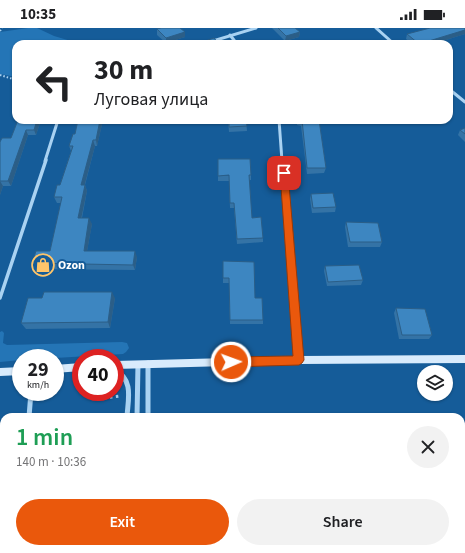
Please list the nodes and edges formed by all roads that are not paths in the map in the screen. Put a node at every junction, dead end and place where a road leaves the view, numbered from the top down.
1 (256, 28) edge
2 (376, 28) edge
3 (230, 35) junction
4 (215, 40) edge
5 (234, 40) edge
6 (390, 40) edge
7 (453, 92) edge
8 (465, 102) edge
9 (57, 124) edge
10 (279, 124) edge
11 (0, 298) edge
12 (465, 359) edge
13 (299, 360) junction
14 (138, 364) junction
15 (148, 364) junction
16 (124, 365) edge
17 (12, 371) edge
18 (0, 372) edge
19 (124, 375) edge
20 (31, 401) edge
21 (29, 413) edge
22 (127, 413) edge
23 (137, 413) edge
24 (148, 413) edge

1 - 3 street
2 - 6 street
3 - 4 street
3 - 5 street
7 - 8 street
9 - 11 street
10 - 13 street
12 - 13 street
13 - 15 street
14 - 15 street
14 - 16 street
14 - 23 street
15 - 24 street
17 - 18 street
19 - 22 street
20 - 21 street

